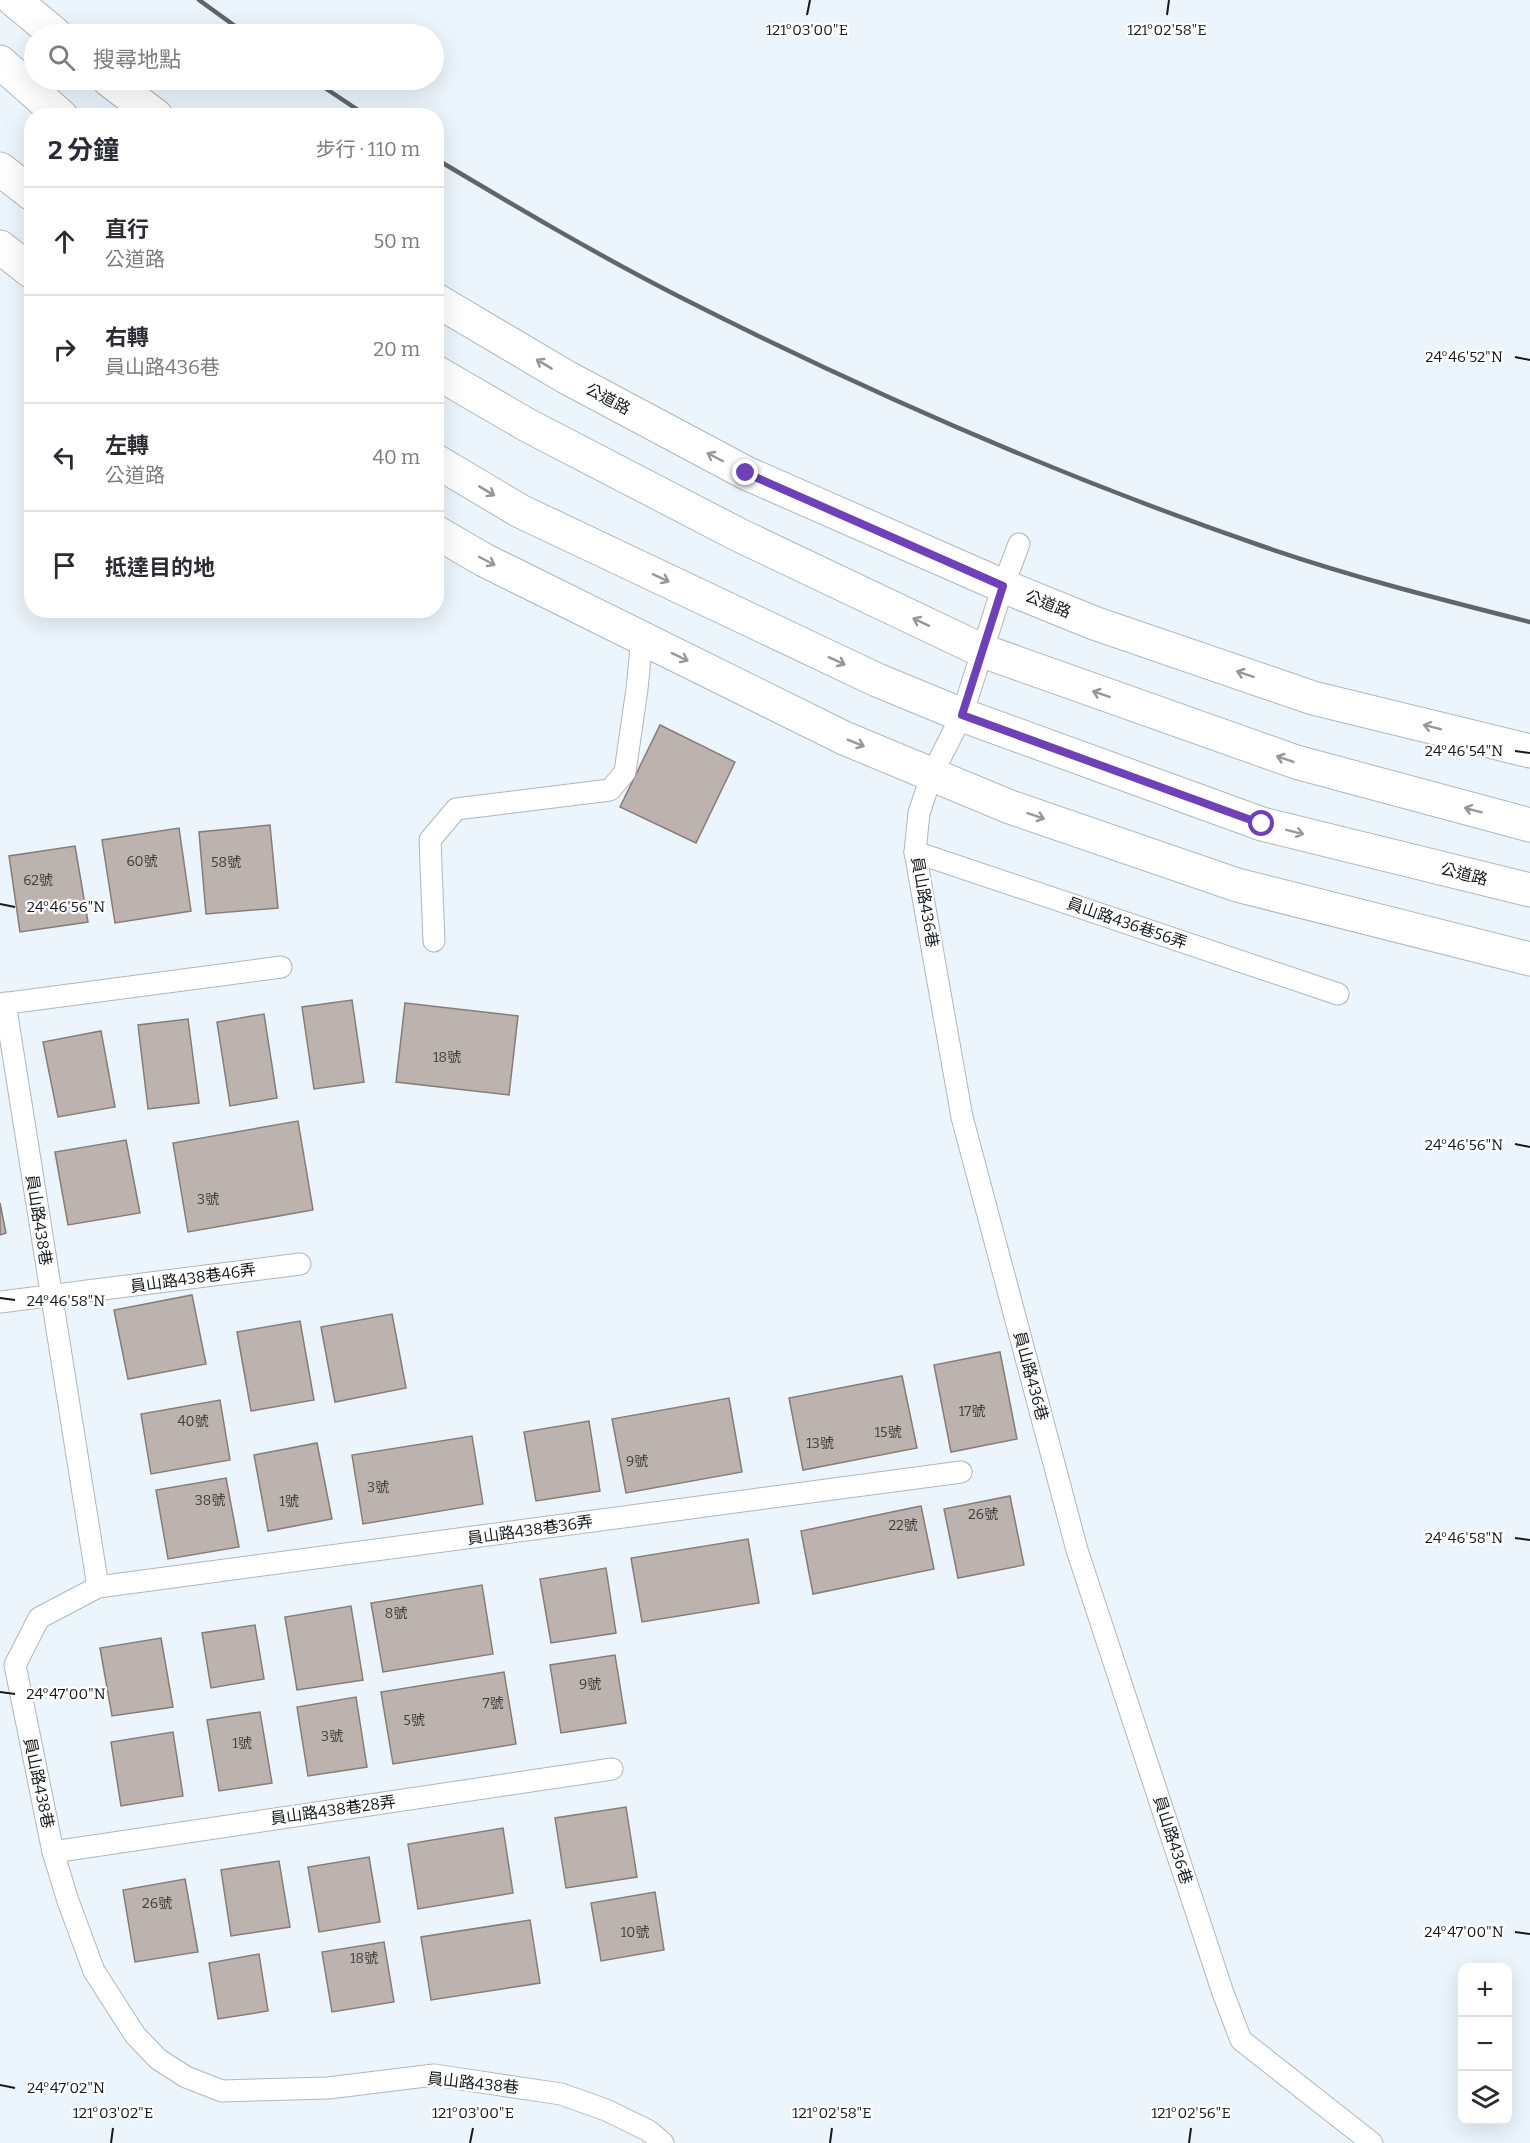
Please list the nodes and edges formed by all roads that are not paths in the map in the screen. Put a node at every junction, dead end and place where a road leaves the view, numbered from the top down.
1 (14, 0) edge
2 (44, 24) edge
3 (0, 62) edge
4 (24, 83) edge
5 (32, 90) edge
6 (122, 90) edge
7 (52, 108) edge
8 (146, 108) edge
9 (0, 169) edge
10 (24, 188) edge
11 (0, 247) edge
12 (24, 266) edge
13 (444, 305) edge
14 (444, 377) edge
15 (444, 466) edge
16 (444, 537) edge
17 (1018, 544) dead end
18 (1003, 586) junction
19 (642, 638) junction
20 (983, 651) junction
21 (962, 715) junction
22 (1530, 751) edge
23 (932, 774) junction
24 (1530, 825) edge
25 (915, 852) junction
26 (1530, 890) edge
27 (434, 940) dead end
28 (1530, 959) edge
29 (281, 967) dead end
30 (1338, 994) dead end
31 (3, 1003) edge
32 (300, 1264) dead end
33 (51, 1296) junction
34 (0, 1302) edge
35 (961, 1472) dead end
36 (98, 1587) junction
37 (612, 1768) dead end
38 (53, 1852) junction
39 (663, 2143) edge
40 (1372, 2143) edge

1 - 2 street
3 - 4 street
5 - 7 street
6 - 8 street
9 - 10 street
11 - 12 street
18 -> 13 street, 公道路
20 -> 14 street
15 -> 21 street, 公道路
16 -> 19 street
17 - 18 lane, 員山路436巷
18 - 20 lane, 員山路436巷
22 -> 18 street, 公道路
19 -> 23 street
19 - 27 lane
20 - 21 lane, 員山路436巷
24 -> 20 street
21 - 23 lane, 員山路436巷
21 -> 26 street, 公道路
23 - 25 lane, 員山路436巷
23 -> 28 street
25 - 30 lane, 員山路436巷56弄
25 - 40 lane, 員山路436巷
29 - 31 lane, 員山路438巷
31 - 33 lane, 員山路438巷
32 - 33 lane, 員山路438巷46弄
33 - 34 lane, 員山路438巷46弄
33 - 36 lane, 員山路438巷
35 - 36 lane, 員山路438巷36弄
36 - 38 lane, 員山路438巷
37 - 38 lane, 員山路438巷28弄
38 - 39 lane, 員山路438巷

